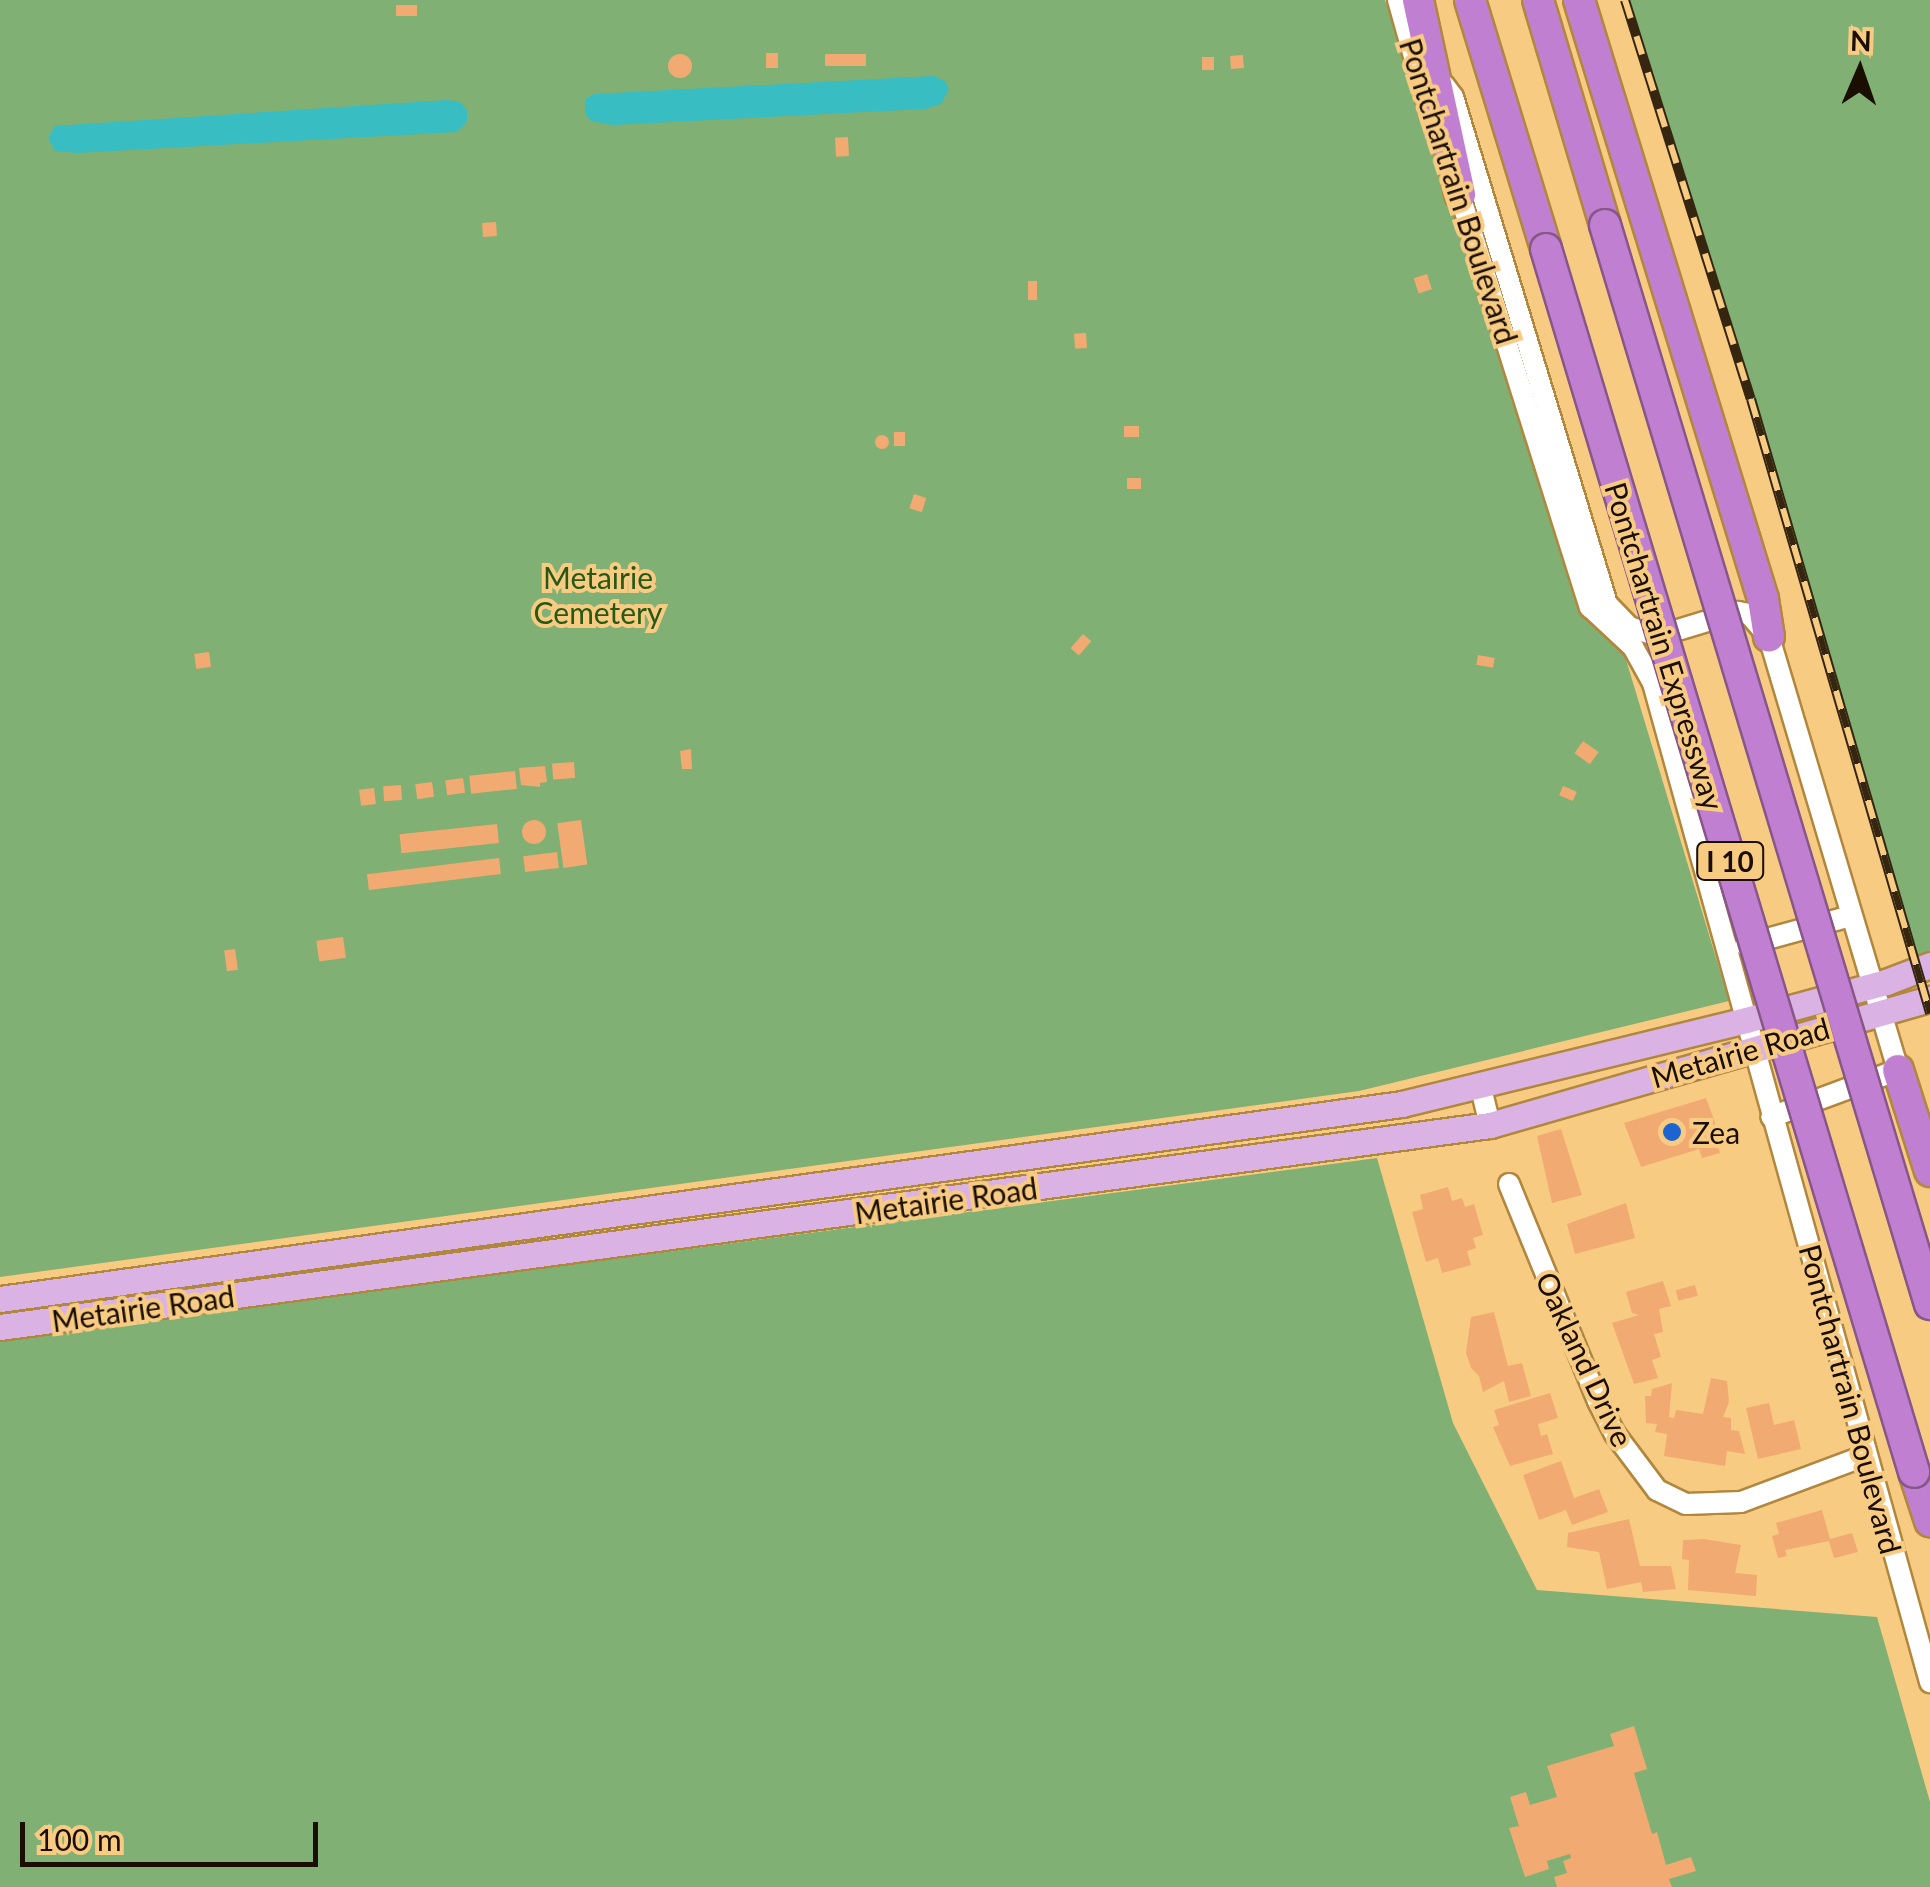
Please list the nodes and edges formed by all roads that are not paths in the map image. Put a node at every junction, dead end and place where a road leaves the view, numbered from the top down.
1 (1470, 0) edge
2 (1538, 0) edge
3 (1579, 0) edge
4 (1406, 5) edge
5 (1434, 70) junction
6 (1460, 195) junction
7 (1658, 636) junction
8 (1769, 637) junction
9 (1646, 663) junction
10 (1852, 916) junction
11 (1728, 950) junction
12 (1930, 964) edge
13 (1876, 999) junction
14 (1930, 999) edge
15 (1746, 1020) junction
16 (1752, 1050) junction
17 (1898, 1070) junction
18 (1480, 1084) junction
19 (1772, 1117) junction
20 (1490, 1125) junction
21 (1930, 1171) edge
22 (1509, 1184) dead end
23 (0, 1299) edge
24 (1930, 1304) edge
25 (0, 1327) edge
26 (1865, 1456) junction
27 (1930, 1521) edge
28 (1930, 1682) edge

1 - 27 highway, Pontchartrain Expressway / I 10, bridge
2 - 24 highway, Pontchartrain Expressway / I 10, bridge
3 - 8 highway
4 - 5 highway
4 - 6 street, Pontchartrain Boulevard
5 - 6 highway
5 - 7 street, Pontchartrain Boulevard
6 - 9 street, Pontchartrain Boulevard
7 - 8 street
7 - 9 street
8 - 10 street
9 - 11 street, Pontchartrain Boulevard
10 - 11 street
10 - 13 street
11 - 15 street, Pontchartrain Boulevard
12 - 13 main road
13 - 14 main road
13 - 15 main road, Metairie Road
13 - 16 main road, Metairie Road
13 - 17 street
15 - 16 street, Pontchartrain Boulevard
15 - 18 main road, Metairie Road
16 - 19 street, Pontchartrain Boulevard
16 - 20 main road, Metairie Road
17 - 19 street
17 - 21 highway
18 - 20 street
18 - 23 main road, Metairie Road
19 - 26 street, Pontchartrain Boulevard
20 - 25 main road, Metairie Road
22 - 26 street, Oakland Drive
26 - 28 street, Pontchartrain Boulevard

